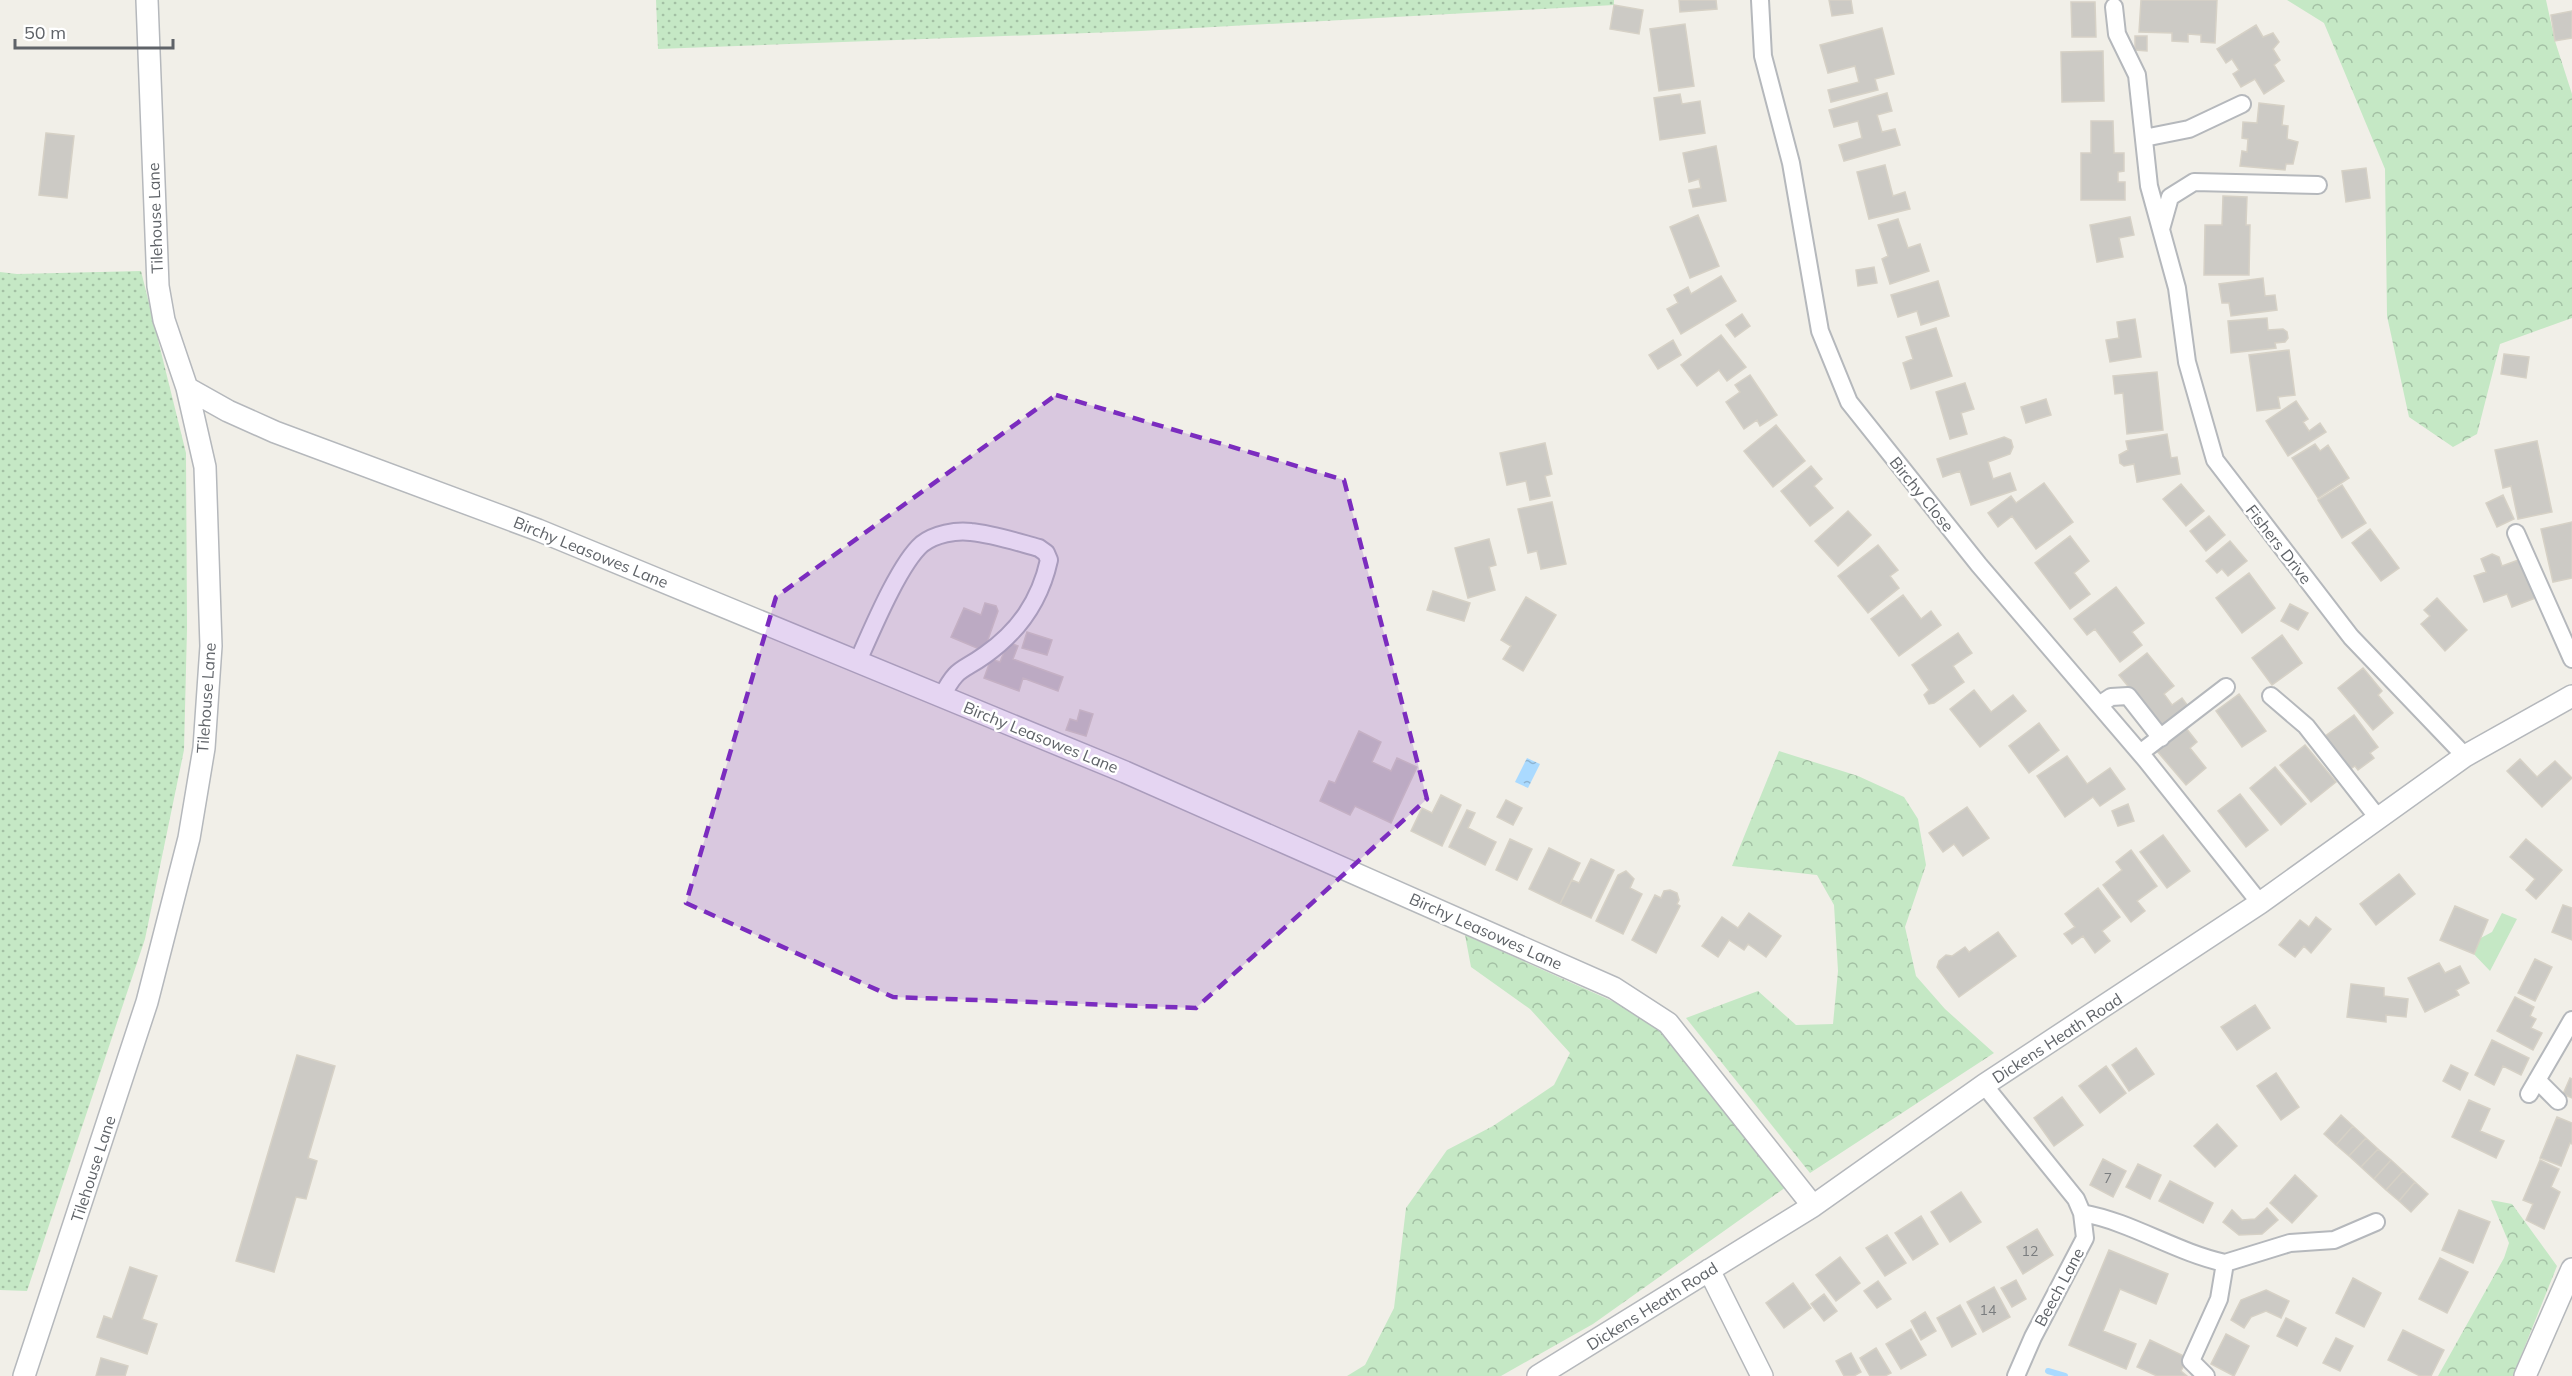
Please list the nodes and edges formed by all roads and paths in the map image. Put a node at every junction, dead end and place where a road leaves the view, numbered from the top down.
1 (147, 0) edge
2 (1760, 0) edge
3 (2114, 7) dead end
4 (2242, 104) dead end
5 (2144, 138) junction
6 (2318, 185) dead end
7 (2160, 229) junction
8 (187, 388) junction
9 (2516, 533) dead end
10 (2572, 659) edge
11 (858, 661) junction
12 (2226, 687) dead end
13 (942, 696) junction
14 (2271, 696) dead end
15 (2572, 696) edge
16 (2099, 705) junction
17 (2162, 738) junction
18 (2140, 753) junction
19 (2465, 756) junction
20 (2378, 818) junction
21 (2260, 903) junction
22 (2572, 1020) edge
23 (1984, 1085) junction
24 (2558, 1101) dead end
25 (1812, 1206) junction
26 (2082, 1213) junction
27 (2376, 1222) dead end
28 (2225, 1263) junction
29 (2572, 1269) edge
30 (1709, 1270) junction
31 (2018, 1370) edge
32 (24, 1376) edge
33 (1538, 1376) edge
34 (1762, 1376) edge
35 (2206, 1376) edge
36 (2525, 1376) edge

1 - 8 street, Tilehouse Lane
2 - 16 street, Birchy Close
3 - 5 street, Fishers Drive
4 - 5 street
5 - 7 street, Fishers Drive
6 - 7 street
7 - 19 street, Fishers Drive
8 - 11 street, Birchy Leasowes Lane
8 - 32 street, Tilehouse Lane
9 - 10 street
11 - 13 street, Birchy Leasowes Lane
11 - 13 street
12 - 17 street
13 - 25 street, Birchy Leasowes Lane
14 - 20 street
15 - 19 street, Dickens Heath Road
16 - 17 street
16 - 18 street, Birchy Close
17 - 18 street
18 - 21 street, Birchy Close
19 - 20 street, Dickens Heath Road
20 - 21 street, Dickens Heath Road
21 - 23 street, Dickens Heath Road
22 - 24 street
23 - 25 street, Dickens Heath Road
23 - 26 street, Beech Lane
25 - 30 street, Dickens Heath Road
26 - 28 street
26 - 31 street, Beech Lane
27 - 28 street
28 - 35 street
29 - 36 street
30 - 33 street, Dickens Heath Road
30 - 34 street

